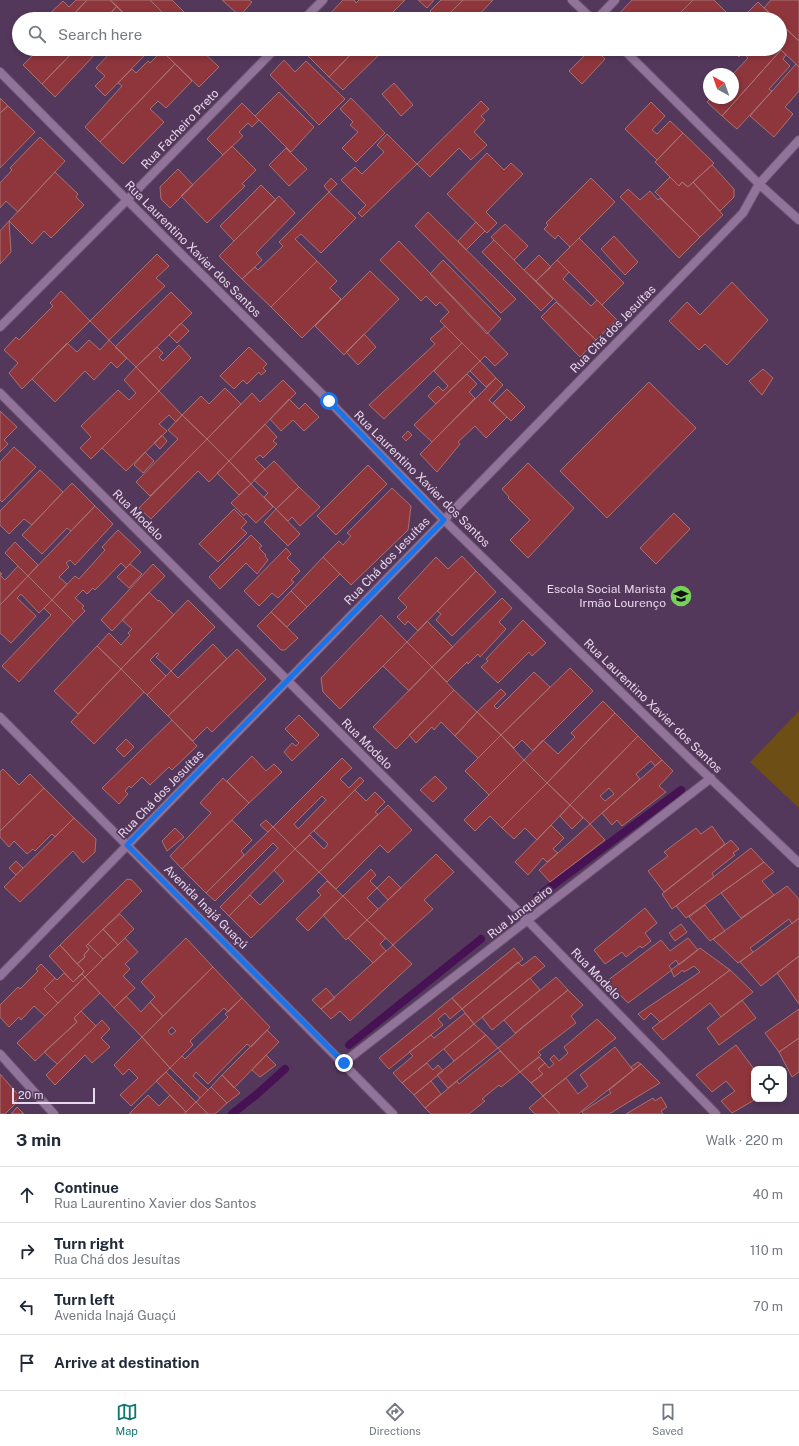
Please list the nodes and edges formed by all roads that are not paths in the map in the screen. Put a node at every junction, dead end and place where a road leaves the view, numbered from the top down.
1 (323, 0) edge
2 (572, 0) edge
3 (615, 0) edge
4 (311, 12) edge
5 (585, 12) edge
6 (604, 12) edge
7 (268, 56) edge
8 (630, 56) edge
9 (0, 72) edge
10 (799, 140) edge
11 (759, 184) junction
12 (127, 200) junction
13 (799, 220) edge
14 (0, 327) edge
15 (0, 393) edge
16 (444, 520) junction
17 (287, 681) junction
18 (0, 717) edge
19 (711, 778) junction
20 (127, 845) junction
21 (799, 863) edge
22 (528, 921) junction
23 (0, 976) edge
24 (0, 1054) edge
25 (344, 1063) junction
26 (54, 1114) edge
27 (393, 1114) edge
28 (716, 1114) edge

1 - 4 street
2 - 5 street
3 - 6 street
7 - 12 street, Rua Facheiro Preto
8 - 11 street
9 - 12 street, Rua Laurentino Xavier dos Santos
10 - 11 street, Rua Chá dos Jesuítas
11 - 13 street
11 - 16 street, Rua Chá dos Jesuítas
12 - 14 street, Rua Facheiro Preto
12 - 16 street, Rua Laurentino Xavier dos Santos
15 - 17 street, Rua Modelo
16 - 17 street, Rua Chá dos Jesuítas
16 - 19 street, Rua Laurentino Xavier dos Santos
17 - 20 street, Rua Chá dos Jesuítas
17 - 22 street, Rua Modelo
18 - 20 street, Avenida Inajá Guaçú
19 - 21 street, Rua Laurentino Xavier dos Santos
19 - 22 street, Rua Junqueiro
20 - 23 street, Rua Chá dos Jesuítas
20 - 25 street, Avenida Inajá Guaçú
22 - 25 street, Rua Junqueiro
22 - 28 street, Rua Modelo
24 - 26 street
25 - 27 street, Avenida Inajá Guaçú

